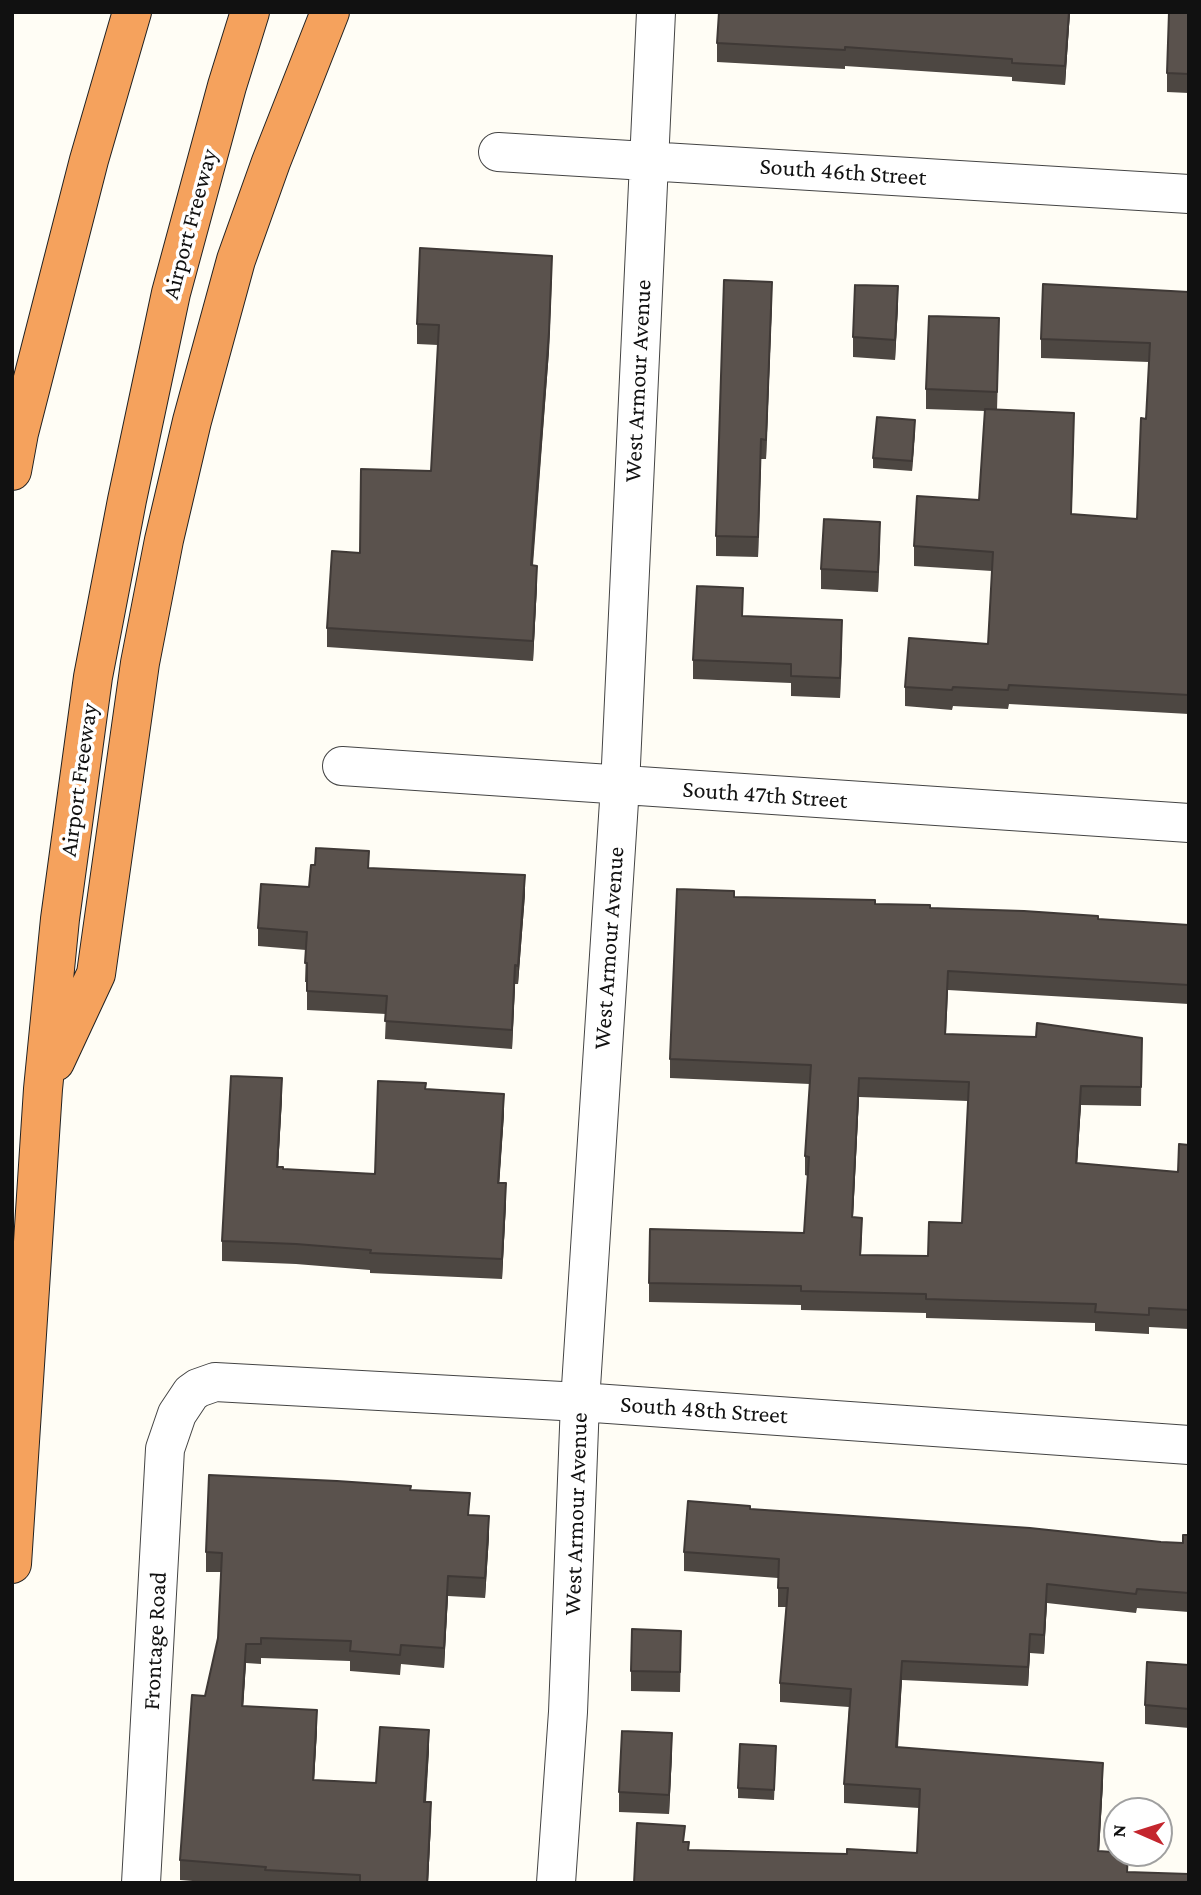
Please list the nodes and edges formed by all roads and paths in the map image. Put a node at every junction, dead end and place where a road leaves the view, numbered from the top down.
1 (132, 12) edge
2 (250, 12) edge
3 (330, 12) edge
4 (656, 12) edge
5 (498, 152) dead end
6 (647, 160) junction
7 (1189, 194) edge
8 (12, 471) edge
9 (342, 766) dead end
10 (620, 786) junction
11 (1189, 823) edge
12 (43, 1089) junction
13 (184, 1402) joint
14 (580, 1402) junction
15 (1189, 1445) edge
16 (12, 1564) edge
17 (141, 1883) edge
18 (556, 1883) edge

1 - 8 highway
2 - 12 highway, Airport Freeway
3 - 12 highway
4 - 6 street, West Armour Avenue
5 - 6 street, South 46th Street
6 - 7 street, South 46th Street
6 - 10 street, West Armour Avenue
9 - 10 street, South 47th Street
10 - 11 street, South 47th Street
10 - 14 street, West Armour Avenue
12 - 16 highway, Airport Freeway
13 - 14 street, South 48th Street
13 - 17 street, Frontage Road
14 - 15 street, South 48th Street
14 - 18 street, West Armour Avenue

